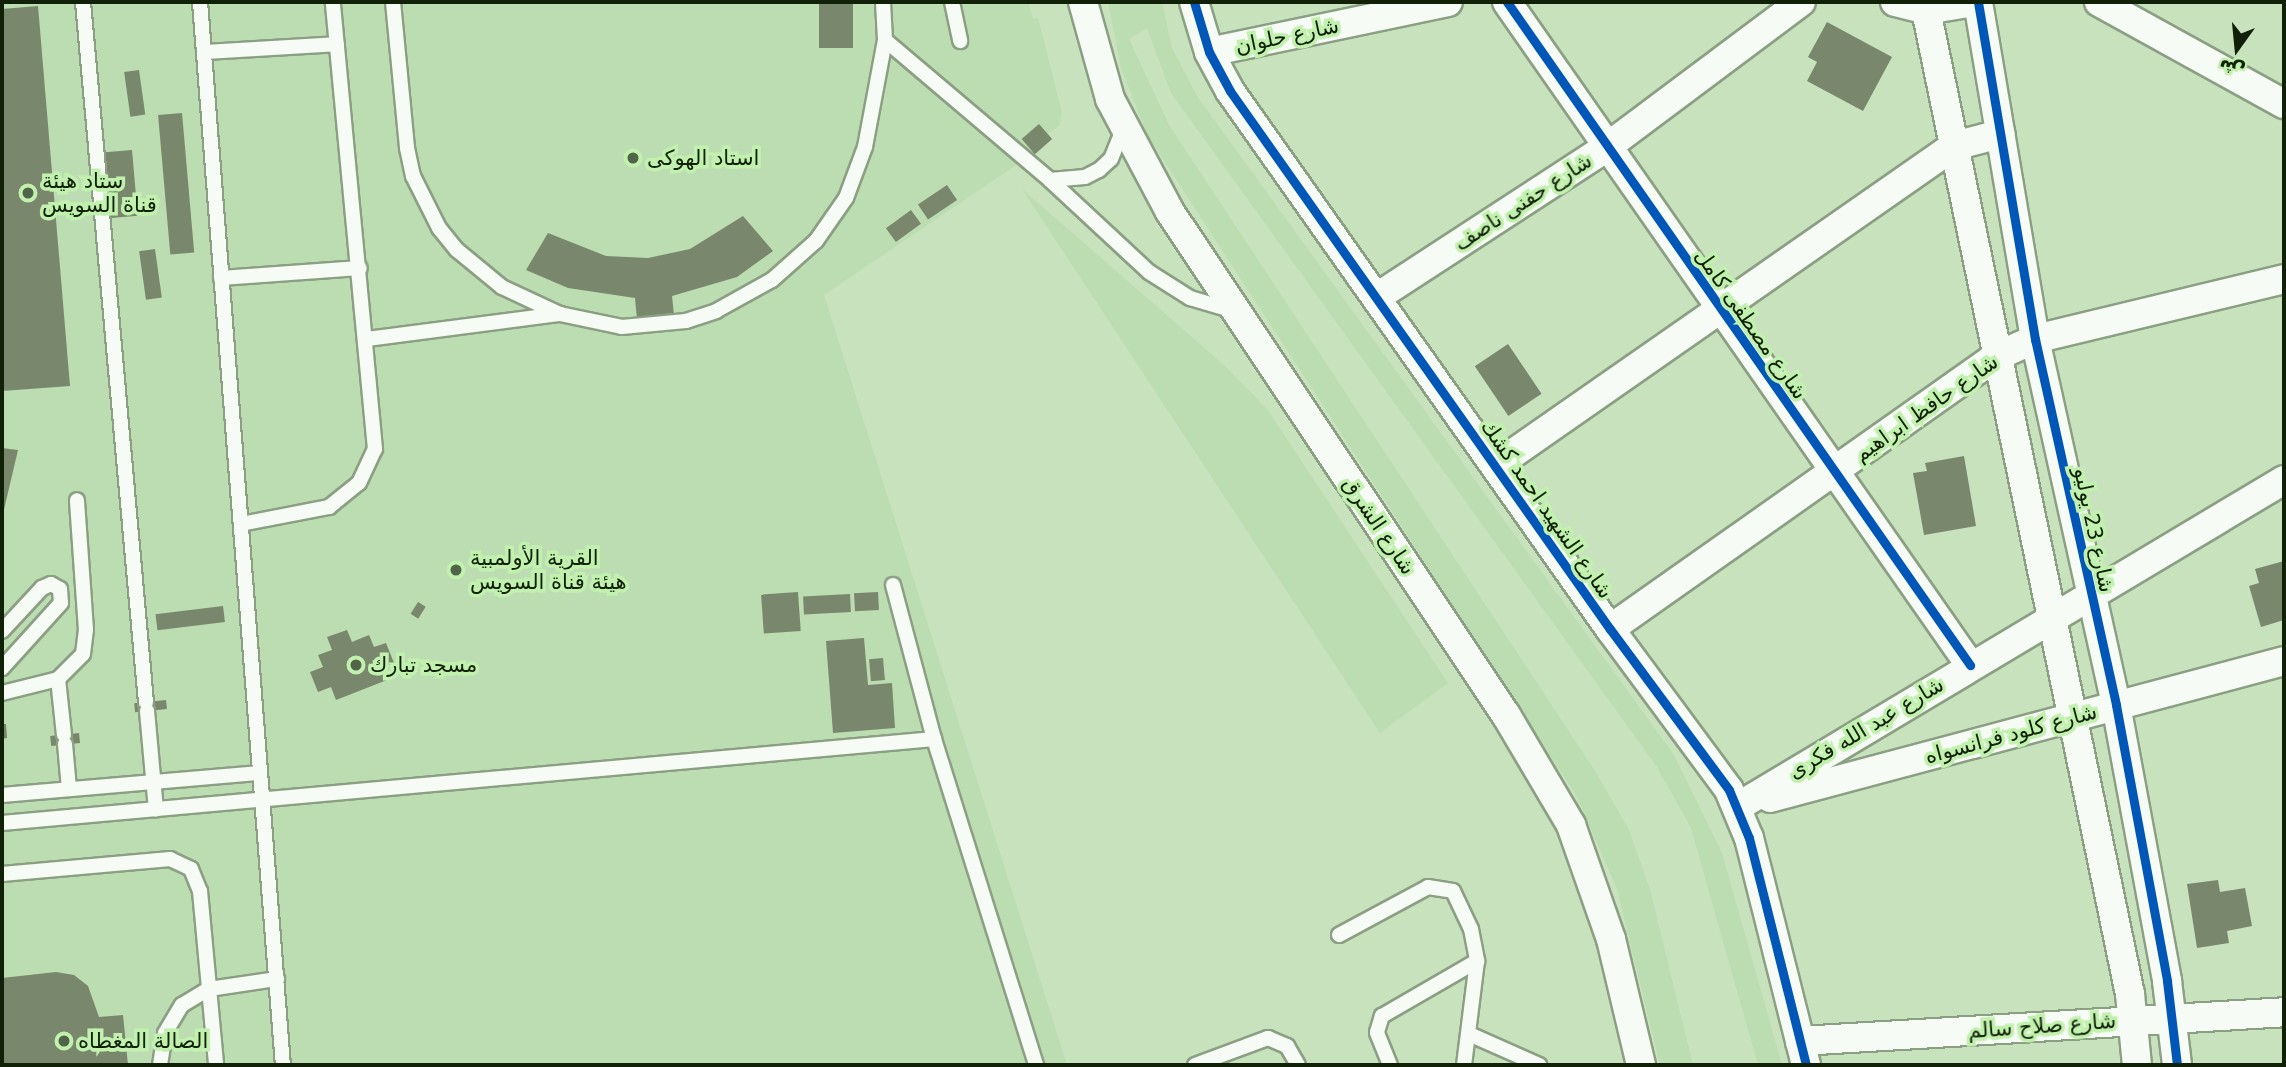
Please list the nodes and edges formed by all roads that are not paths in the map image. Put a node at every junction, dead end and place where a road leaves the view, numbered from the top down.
1 (83, 2) edge
2 (200, 2) edge
3 (333, 2) edge
4 (393, 2) edge
5 (883, 2) edge
6 (952, 2) edge
7 (1083, 2) edge
8 (1194, 2) edge
9 (1448, 2) edge
10 (1507, 2) edge
11 (1801, 2) edge
12 (1895, 2) edge
13 (1976, 2) edge
14 (2099, 2) edge
15 (1926, 10) junction
16 (885, 40) junction
17 (960, 41) dead end
18 (337, 44) junction
19 (204, 52) junction
20 (1209, 52) junction
21 (2283, 101) edge
22 (1124, 128) junction
23 (2000, 134) junction
24 (1954, 146) junction
25 (1607, 147) junction
26 (1051, 180) junction
27 (360, 268) junction
28 (221, 278) junction
29 (2284, 279) edge
30 (1377, 296) junction
31 (1236, 311) junction
32 (1720, 311) junction
33 (560, 314) junction
34 (367, 339) junction
35 (2035, 339) junction
36 (1994, 357) junction
37 (1495, 466) junction
38 (1833, 473) junction
39 (2284, 480) edge
40 (77, 500) dead end
41 (241, 524) junction
42 (893, 585) dead end
43 (2090, 594) junction
44 (2051, 618) junction
45 (1609, 629) junction
46 (2, 631) edge
47 (2284, 661) edge
48 (1970, 665) junction
49 (2, 668) edge
50 (58, 679) junction
51 (2, 693) edge
52 (2116, 705) junction
53 (2072, 719) junction
54 (934, 739) junction
55 (260, 773) junction
56 (153, 782) junction
57 (69, 789) junction
58 (2, 795) edge
59 (262, 801) junction
60 (1739, 806) junction
61 (156, 810) junction
62 (2, 823) edge
63 (2, 874) edge
64 (1339, 935) dead end
65 (1477, 961) junction
66 (277, 979) junction
67 (209, 989) junction
68 (2284, 1012) edge
69 (2172, 1018) junction
70 (2134, 1020) junction
71 (1469, 1034) junction
72 (1803, 1053) edge
73 (160, 1065) edge
74 (216, 1065) edge
75 (284, 1065) edge
76 (1036, 1065) edge
77 (1195, 1065) edge
78 (1298, 1065) edge
79 (1390, 1065) edge
80 (1464, 1065) edge
81 (1539, 1065) edge
82 (1641, 1065) edge
83 (2137, 1065) edge
84 (2177, 1065) edge

1 - 56 lane
2 - 19 lane
3 - 18 lane
4 - 33 lane
5 - 16 lane
6 - 17 lane
7 - 22 street, شارع الشرق
8 - 20 street, شارع الشهيد احمد كشك
9 - 20 street, شارع حلوان
10 - 25 street, شارع مصطفى كامل
11 - 25 street, شارع حفنى ناصف
12 - 15 street
13 - 15 street
13 - 23 street, شارع 23 يوليو
14 - 21 street
15 - 24 street
16 - 26 lane
16 - 33 lane
18 - 19 lane
18 - 27 lane
19 - 28 lane
20 - 30 street, شارع الشهيد احمد كشك
22 - 26 lane
22 - 31 street, شارع الشرق
23 - 24 street
23 - 35 street, شارع 23 يوليو
24 - 32 street
24 - 36 street
25 - 30 street, شارع حفنى ناصف
25 - 32 street, شارع مصطفى كامل
26 - 31 lane
27 - 28 lane
27 - 34 lane
28 - 41 lane
29 - 35 street, شارع حافظ ابراهيم
30 - 37 street, شارع الشهيد احمد كشك
31 - 82 street, شارع الشرق
32 - 37 street
32 - 38 street, شارع مصطفى كامل
33 - 34 lane
34 - 41 lane
35 - 36 street, شارع حافظ ابراهيم
35 - 43 street, شارع 23 يوليو
36 - 38 street, شارع حافظ ابراهيم
36 - 44 street
37 - 45 street, شارع الشهيد احمد كشك
38 - 45 street, شارع حافظ ابراهيم
38 - 48 street, شارع مصطفى كامل
39 - 43 street, شارع عبد الله فكرى
40 - 50 lane
41 - 55 lane
42 - 54 lane
43 - 44 street, شارع عبد الله فكرى
43 - 52 street, شارع 23 يوليو
44 - 48 street, شارع عبد الله فكرى
44 - 53 street
45 - 60 street, شارع الشهيد احمد كشك
46 - 49 lane
47 - 52 street, شارع كلود فرانسواه
48 - 60 street, شارع عبد الله فكرى
50 - 51 lane
50 - 57 lane
52 - 53 street, شارع كلود فرانسواه
52 - 69 street, شارع 23 يوليو
53 - 60 street, شارع كلود فرانسواه
53 - 70 street
54 - 59 lane
54 - 76 lane
55 - 56 lane
55 - 59 lane
56 - 57 lane
56 - 61 lane
57 - 58 lane
59 - 61 lane
59 - 66 lane
60 - 72 street, شارع الشهيد احمد كشك
61 - 62 lane
63 - 67 lane
64 - 65 lane
65 - 71 lane
65 - 79 lane
66 - 67 lane
66 - 75 lane
67 - 73 lane
67 - 74 lane
68 - 69 street, شارع صلاح سالم
69 - 70 street, شارع صلاح سالم
69 - 84 street, شارع 23 يوليو
70 - 72 street, شارع صلاح سالم
70 - 83 street
71 - 80 lane
71 - 81 lane
77 - 78 lane

